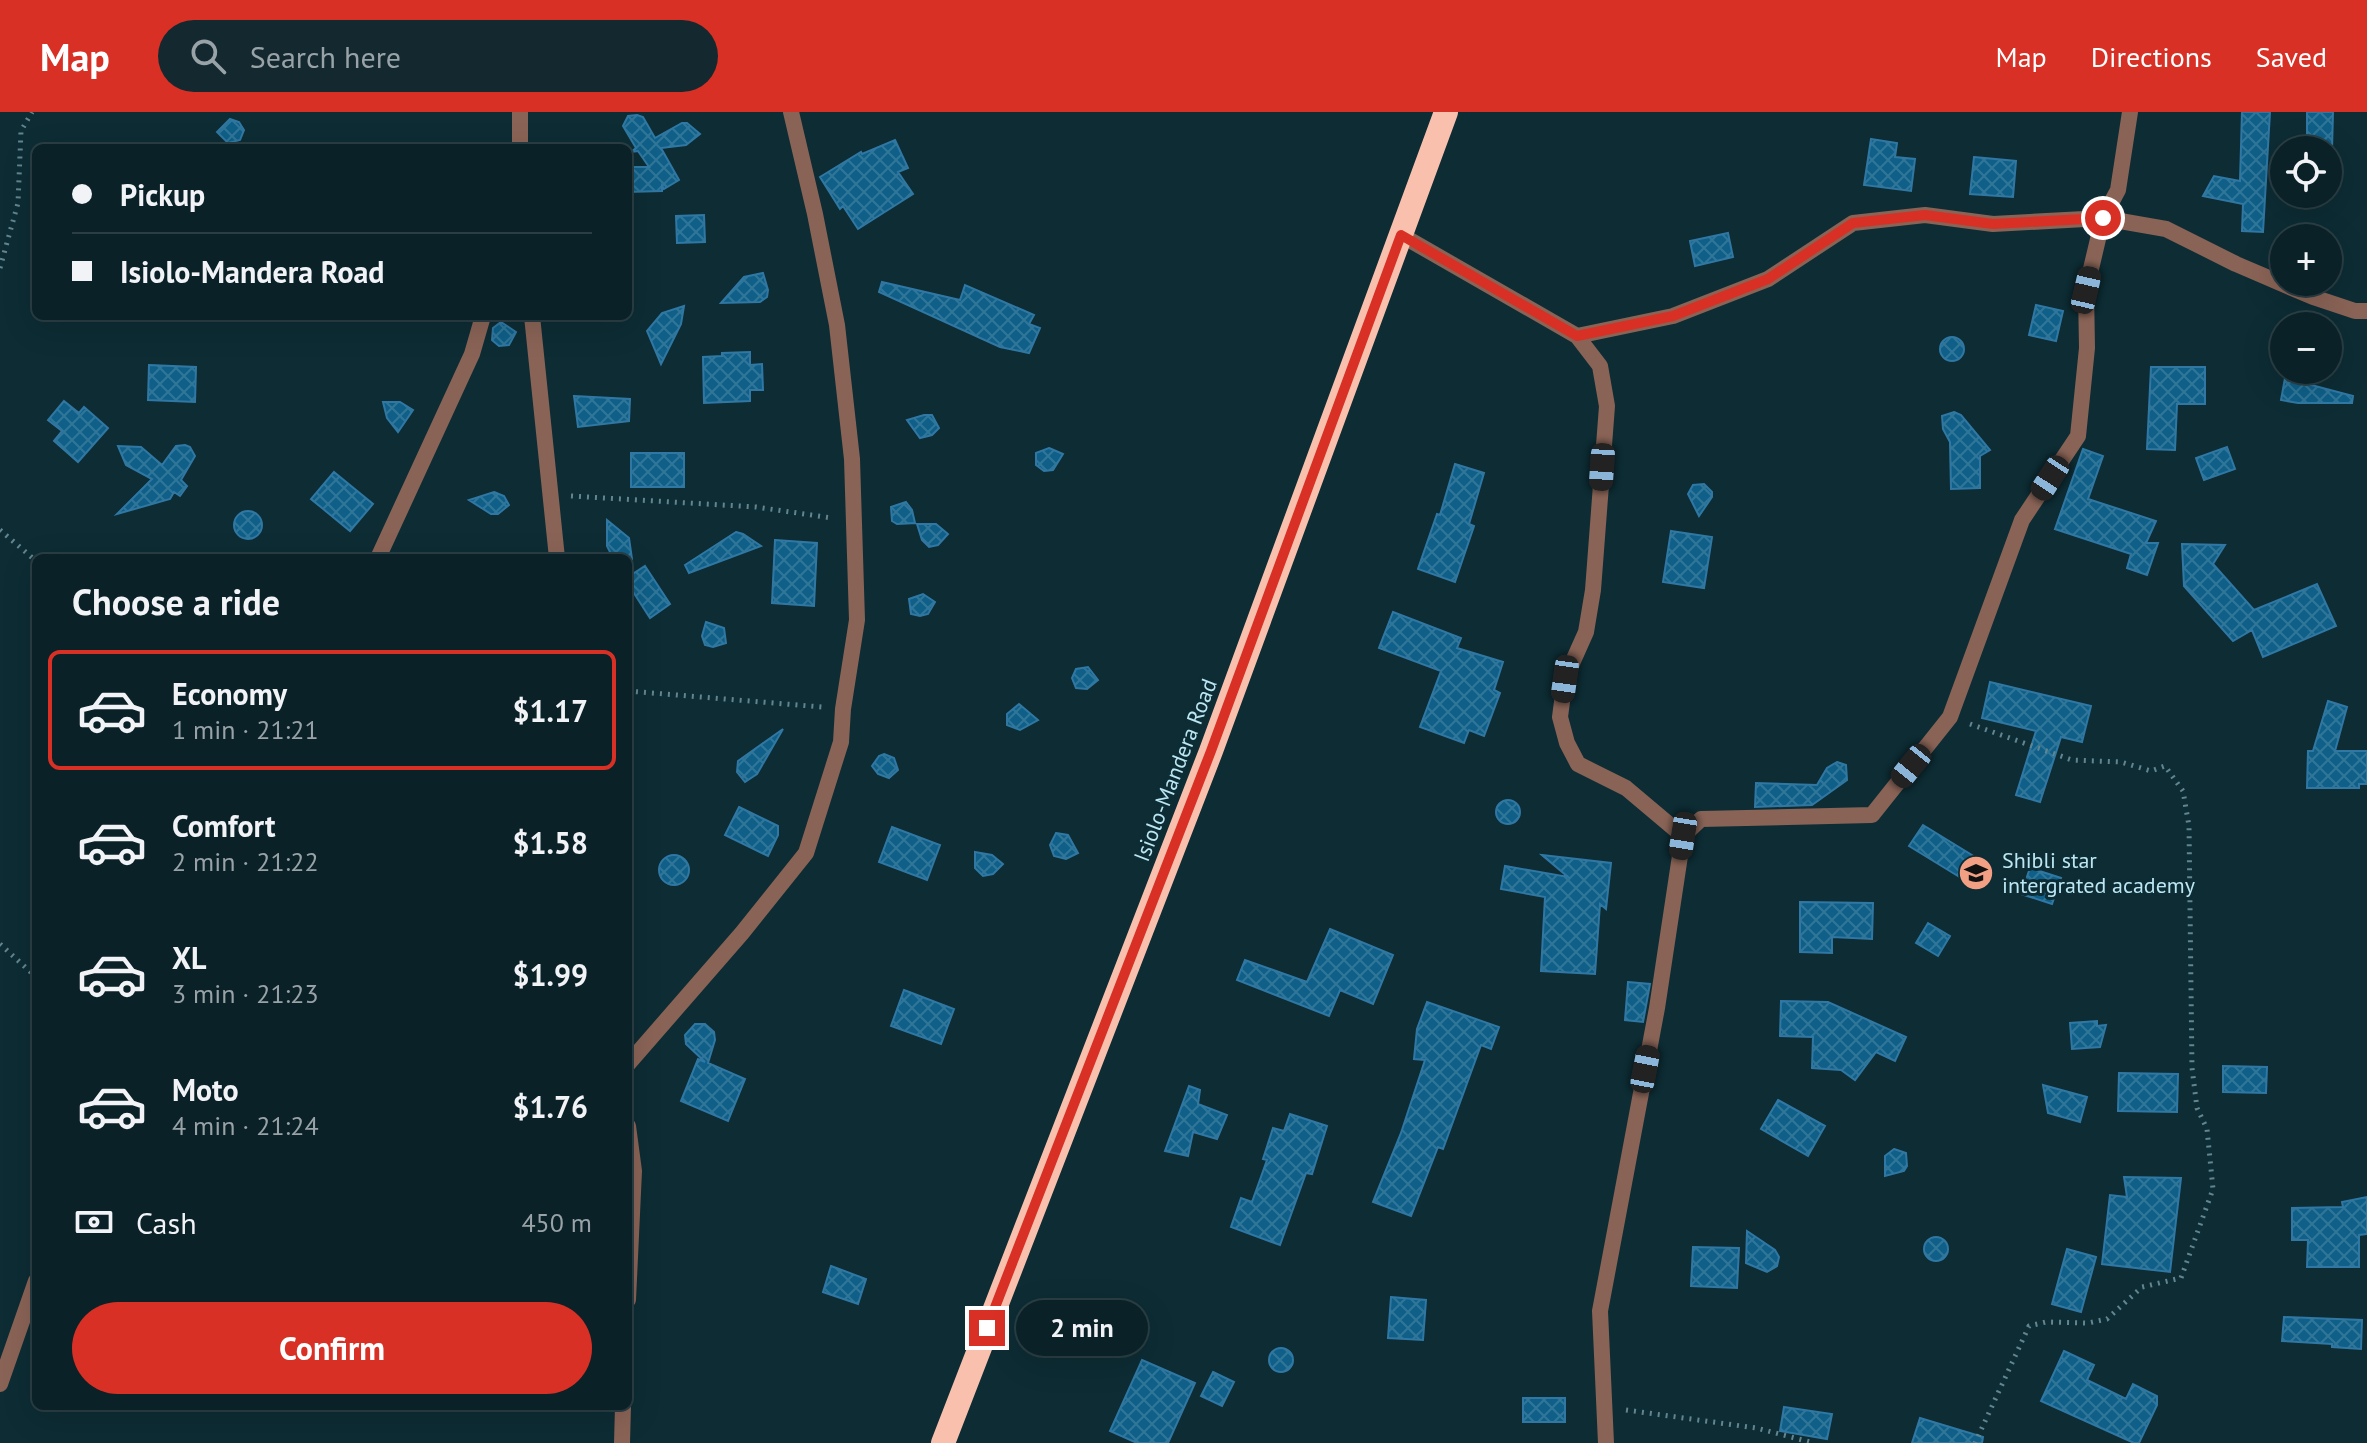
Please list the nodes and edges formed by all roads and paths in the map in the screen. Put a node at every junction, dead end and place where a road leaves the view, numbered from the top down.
1 (32, 112) edge
2 (520, 112) edge
3 (791, 112) edge
4 (1446, 112) edge
5 (2130, 112) edge
6 (520, 144) edge
7 (2103, 218) junction
8 (1401, 235) junction
9 (0, 268) edge
10 (2367, 311) edge
11 (482, 320) edge
12 (532, 320) edge
13 (1577, 336) junction
14 (550, 495) junction
15 (855, 521) junction
16 (0, 530) edge
17 (380, 554) edge
18 (557, 554) edge
19 (32, 558) edge
20 (632, 691) edge
21 (843, 709) junction
22 (1950, 717) junction
23 (1683, 836) junction
24 (0, 944) edge
25 (32, 973) edge
26 (632, 1059) edge
27 (632, 1156) edge
28 (632, 1214) edge
29 (32, 1292) edge
30 (0, 1384) edge
31 (1603, 1405) junction
32 (623, 1410) edge
33 (622, 1443) edge
34 (943, 1443) edge
35 (1606, 1443) edge
36 (1814, 1443) edge
37 (1975, 1443) edge

1 - 9 path
2 - 6 street
3 - 15 street
4 - 8 highway, Isiolo-Mandera Road
5 - 7 street
7 - 10 street
7 - 13 street
7 - 22 street
8 - 13 street
8 - 34 highway, Isiolo-Mandera Road
11 - 17 street
12 - 14 street
13 - 23 street
14 - 15 path
14 - 18 street
15 - 21 street
16 - 19 path
20 - 21 path
21 - 26 street
22 - 23 street
22 - 37 path
23 - 31 street
24 - 25 path
27 - 28 street
29 - 30 street
31 - 35 street
31 - 36 path
32 - 33 street

